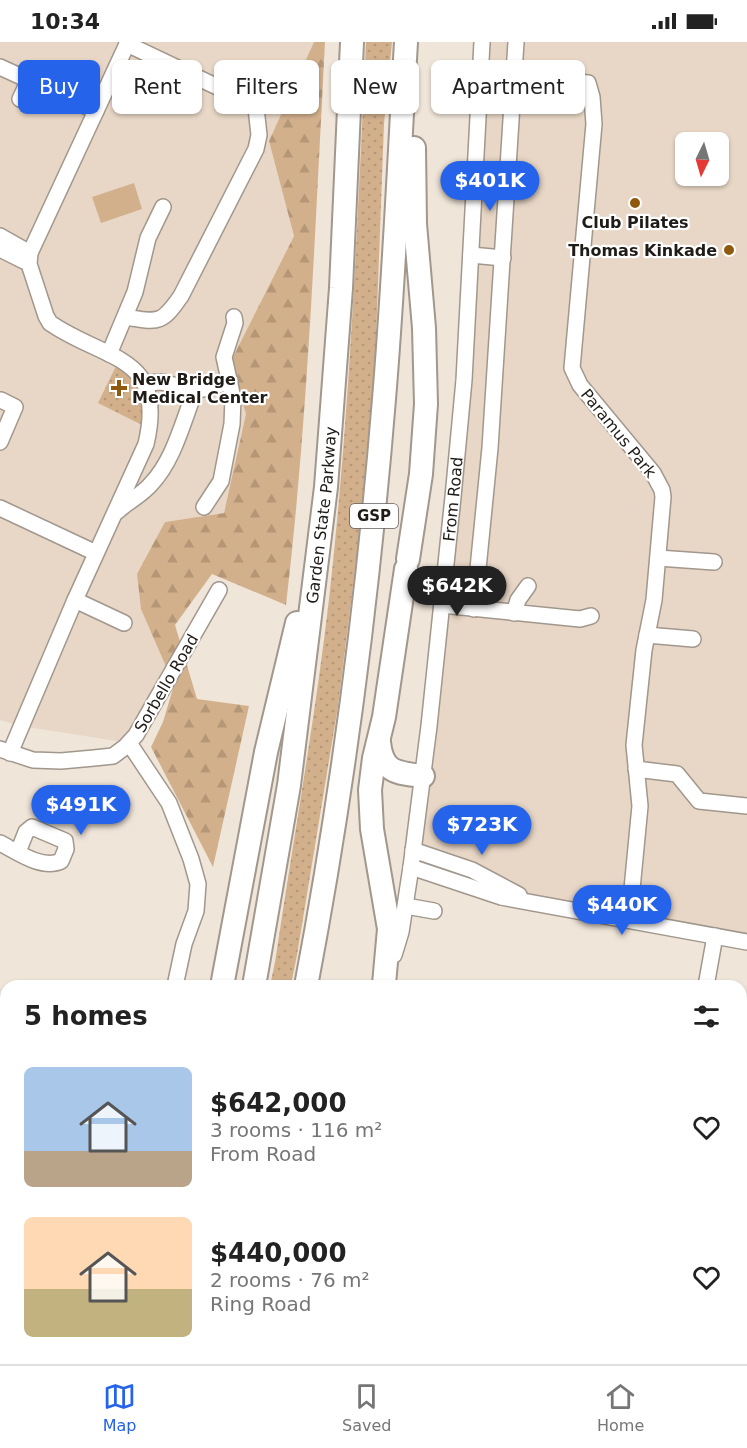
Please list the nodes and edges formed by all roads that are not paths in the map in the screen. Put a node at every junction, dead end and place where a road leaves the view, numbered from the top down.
1 (352, 42) edge
2 (406, 42) edge
3 (482, 42) edge
4 (516, 42) edge
5 (128, 43) edge
6 (515, 60) edge
7 (0, 67) edge
8 (18, 75) edge
9 (585, 82) edge
10 (100, 102) edge
11 (95, 114) edge
12 (512, 114) edge
13 (163, 207) dead end
14 (0, 236) edge
15 (0, 249) edge
16 (471, 255) junction
17 (503, 258) junction
18 (30, 259) junction
19 (125, 317) junction
20 (234, 317) dead end
21 (109, 354) junction
22 (230, 382) junction
23 (145, 383) junction
24 (195, 391) junction
25 (1, 400) edge
26 (331, 430) junction
27 (0, 442) edge
28 (204, 507) dead end
29 (0, 508) edge
30 (114, 515) junction
31 (96, 553) junction
32 (658, 558) junction
33 (714, 562) dead end
34 (528, 586) dead end
35 (219, 590) dead end
36 (75, 600) junction
37 (441, 605) junction
38 (474, 609) junction
39 (514, 613) junction
40 (591, 616) dead end
41 (124, 623) dead end
42 (648, 635) junction
43 (693, 639) dead end
44 (379, 740) junction
45 (129, 743) junction
46 (5, 751) edge
47 (636, 769) junction
48 (423, 776) junction
49 (747, 806) edge
50 (0, 843) edge
51 (413, 850) junction
52 (18, 852) dead end
53 (411, 867) junction
54 (535, 903) junction
55 (406, 906) junction
56 (434, 911) dead end
57 (629, 920) junction
58 (715, 936) junction
59 (747, 942) edge
60 (176, 980) edge
61 (223, 980) edge
62 (255, 980) edge
63 (307, 980) edge
64 (384, 980) edge
65 (386, 980) edge
66 (707, 980) edge

1 - 26 highway, Garden State Parkway
2 - 44 highway
2 - 63 highway, GSP
3 - 16 street, From Road
4 - 6 street
5 - 10 street
5 - 19 street
7 - 8 street
9 - 32 street, Paramus Park
11 - 18 street
12 - 17 street
13 - 19 street
14 - 18 street
15 - 18 street
16 - 17 street
16 - 37 street, From Road
17 - 38 street
18 - 21 street
19 - 21 street
20 - 22 street
21 - 23 street
22 - 24 street
22 - 28 street
23 - 24 street
23 - 30 street
24 - 30 street
25 - 27 street
26 - 61 highway
26 - 62 highway, Garden State Parkway
29 - 31 street
30 - 31 street
31 - 36 street
32 - 33 street
32 - 42 street, Paramus Park
34 - 39 street
35 - 45 street, Sorbello Road
36 - 41 street
36 - 46 street
37 - 38 street
37 - 48 street, From Road
38 - 39 street
39 - 40 street
42 - 43 street
42 - 47 street, Paramus Park
44 - 48 highway
44 - 64 highway
45 - 46 street, Sorbello Road
45 - 60 street
47 - 49 street
47 - 57 street, Paramus Park
48 - 51 street, From Road
50 - 52 street
51 - 53 street, From Road
51 - 54 street
53 - 54 street
53 - 55 street, From Road
54 - 57 street
55 - 56 street
55 - 65 street, From Road
57 - 58 street
58 - 59 street
58 - 66 street

